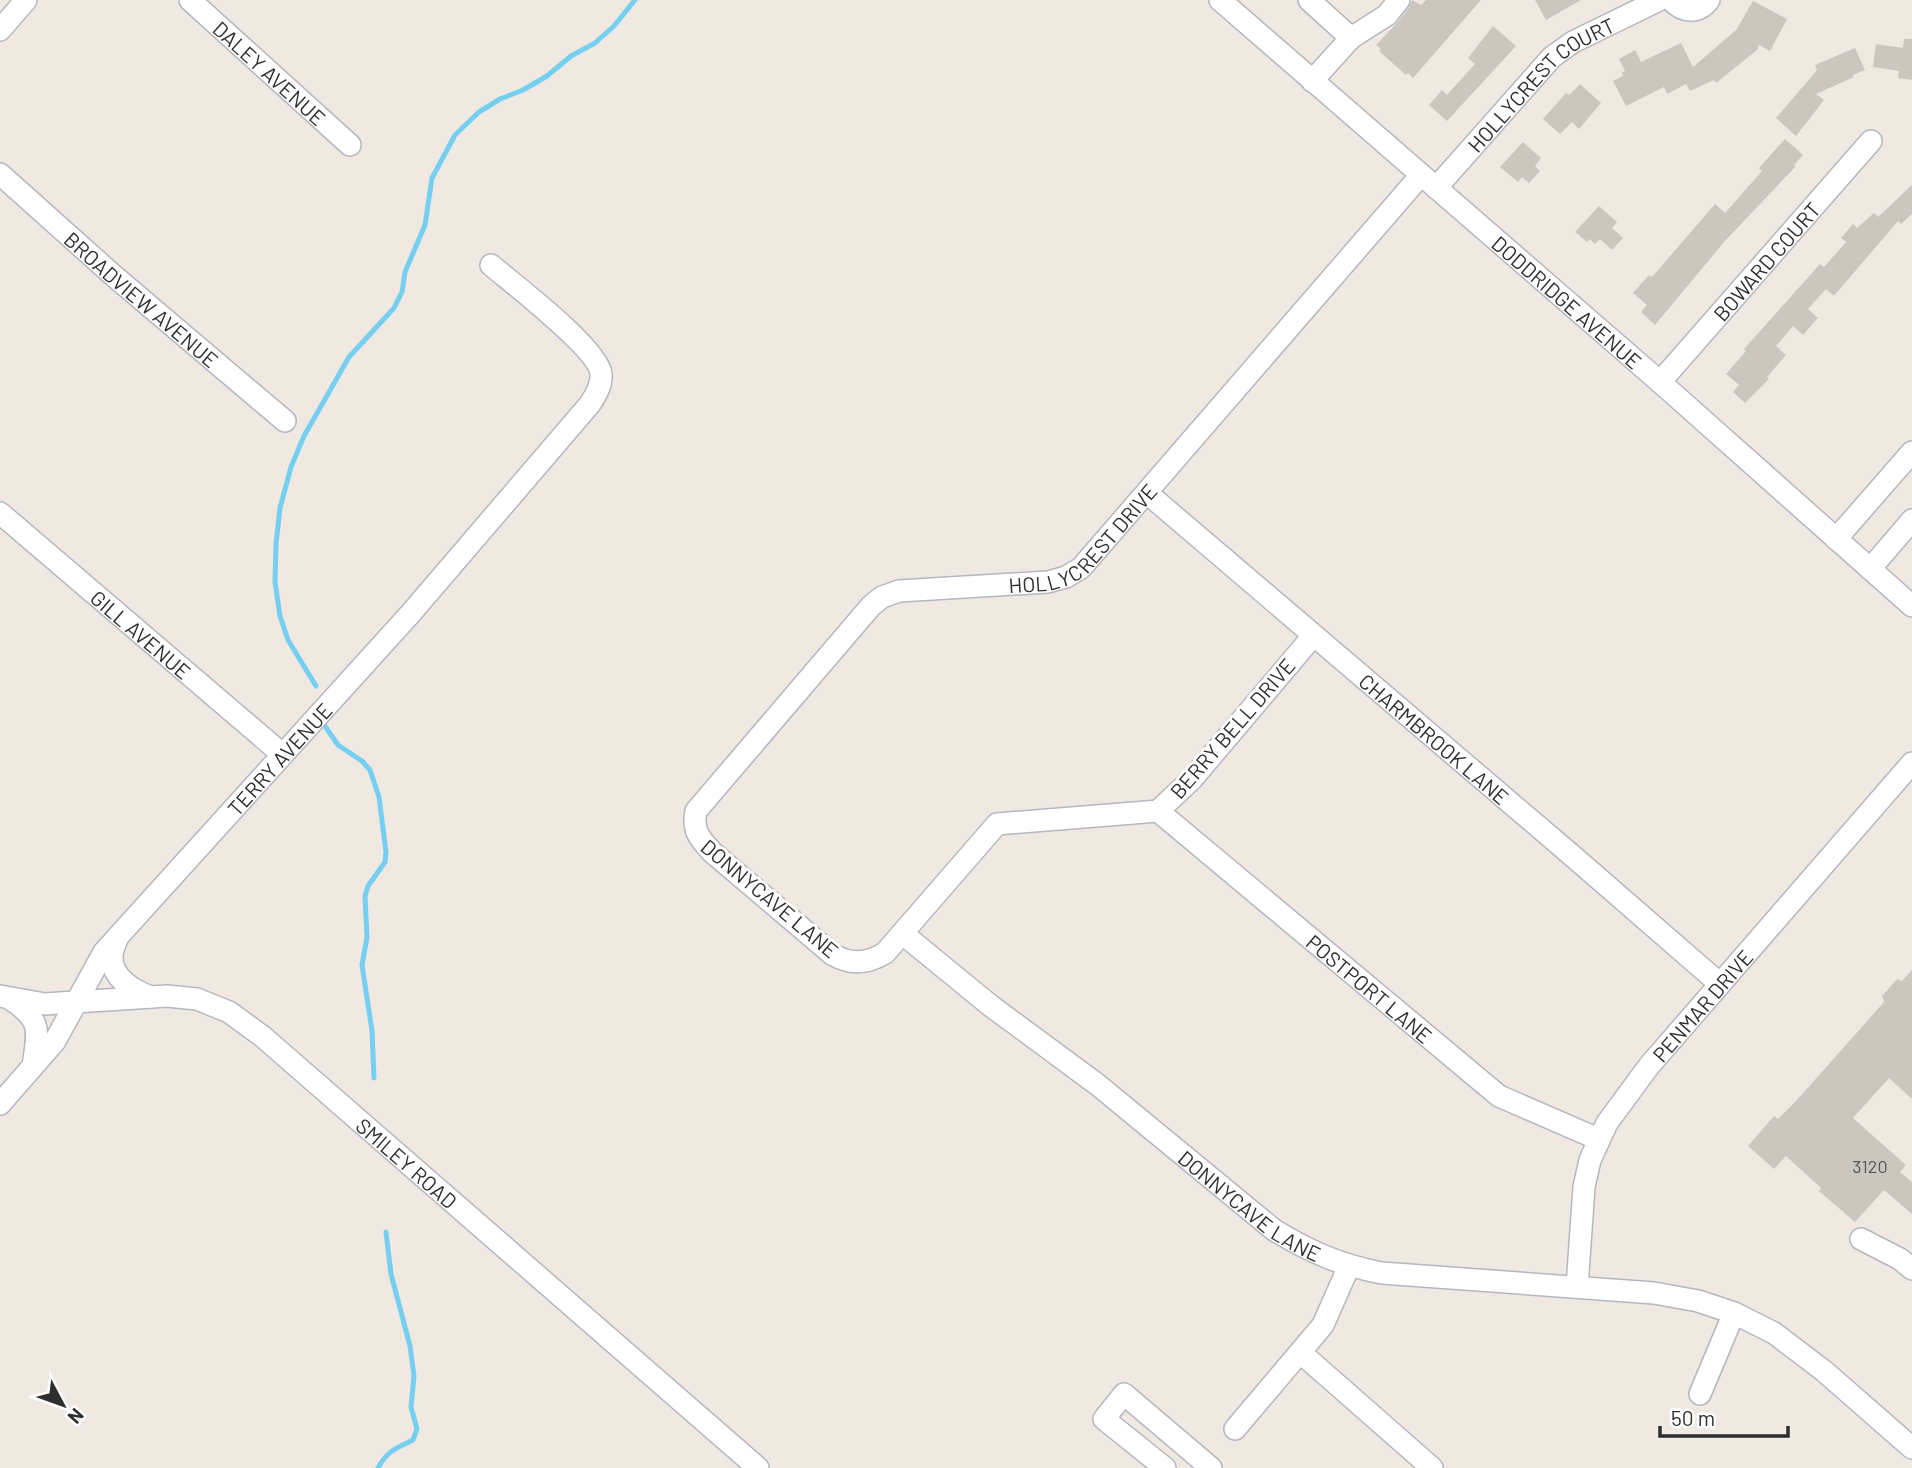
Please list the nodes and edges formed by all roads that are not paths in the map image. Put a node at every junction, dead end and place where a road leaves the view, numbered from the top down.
1 (26, 0) edge
2 (190, 0) edge
3 (1220, 0) edge
4 (1310, 0) edge
5 (1399, 0) edge
6 (1659, 0) edge
7 (1671, 0) edge
8 (1709, 0) edge
9 (0, 30) edge
10 (1351, 38) junction
11 (1312, 81) junction
12 (1871, 141) dead end
13 (350, 145) dead end
14 (0, 174) edge
15 (1428, 182) junction
16 (491, 265) dead end
17 (1660, 382) junction
18 (285, 421) dead end
19 (1912, 452) edge
20 (1147, 493) junction
21 (0, 513) edge
22 (1912, 520) edge
23 (1836, 539) junction
24 (1870, 569) junction
25 (1912, 606) edge
26 (1313, 636) junction
27 (282, 754) junction
28 (1912, 763) edge
29 (696, 811) joint
30 (1158, 811) junction
31 (903, 934) junction
32 (117, 938) junction
33 (1720, 984) junction
34 (4, 997) edge
35 (151, 997) junction
36 (74, 1003) junction
37 (33, 1066) junction
38 (0, 1104) edge
39 (1598, 1139) junction
40 (1861, 1238) dead end
41 (1349, 1266) junction
42 (1912, 1269) edge
43 (1577, 1287) junction
44 (1734, 1313) junction
45 (1301, 1353) junction
46 (1700, 1394) dead end
47 (1235, 1429) dead end
48 (1912, 1448) edge
49 (758, 1468) edge
50 (1165, 1468) edge
51 (1211, 1468) edge
52 (1432, 1468) edge

1 - 9 street
2 - 13 street, DALEY AVENUE
3 - 11 street, DODDRIDGE AVENUE
4 - 10 street
5 - 10 street
6 - 15 street, HOLLYCREST COURT
7 - 8 street
10 - 11 street
11 - 15 street, DODDRIDGE AVENUE
12 - 17 street, BOWARD COURT
14 - 18 street, BROADVIEW AVENUE
15 - 17 street, DODDRIDGE AVENUE
15 - 20 street, HOLLYCREST DRIVE
16 - 27 street, TERRY AVENUE
17 - 23 street, DODDRIDGE AVENUE
19 - 23 street
20 - 26 street, CHARMBROOK LANE
20 - 29 street, HOLLYCREST DRIVE
21 - 27 street, GILL AVENUE
22 - 24 street
23 - 24 street, DODDRIDGE AVENUE
24 - 25 street, DODDRIDGE AVENUE
26 - 30 street, BERRY BELL DRIVE
26 - 33 street, CHARMBROOK LANE
27 - 32 street, TERRY AVENUE
28 - 33 street, PENMAR DRIVE
29 - 31 street, DONNYCAVE LANE
30 - 31 street, BERRY BELL DRIVE
30 - 39 street, POSTPORT LANE
31 - 41 street, DONNYCAVE LANE
32 - 35 street
32 - 36 street, TERRY AVENUE
33 - 39 street, PENMAR DRIVE
34 - 36 street, SMILEY ROAD
34 - 37 street
35 - 36 street, SMILEY ROAD
35 - 49 street, SMILEY ROAD
36 - 37 street, TERRY AVENUE
37 - 38 street, TERRY AVENUE
39 - 43 street, PENMAR DRIVE
40 - 42 street
41 - 43 street, DONNYCAVE LANE
41 - 45 street
43 - 44 street, DONNYCAVE LANE
44 - 46 street
44 - 48 street, DONNYCAVE LANE
45 - 47 street
45 - 52 street
50 - 51 street

